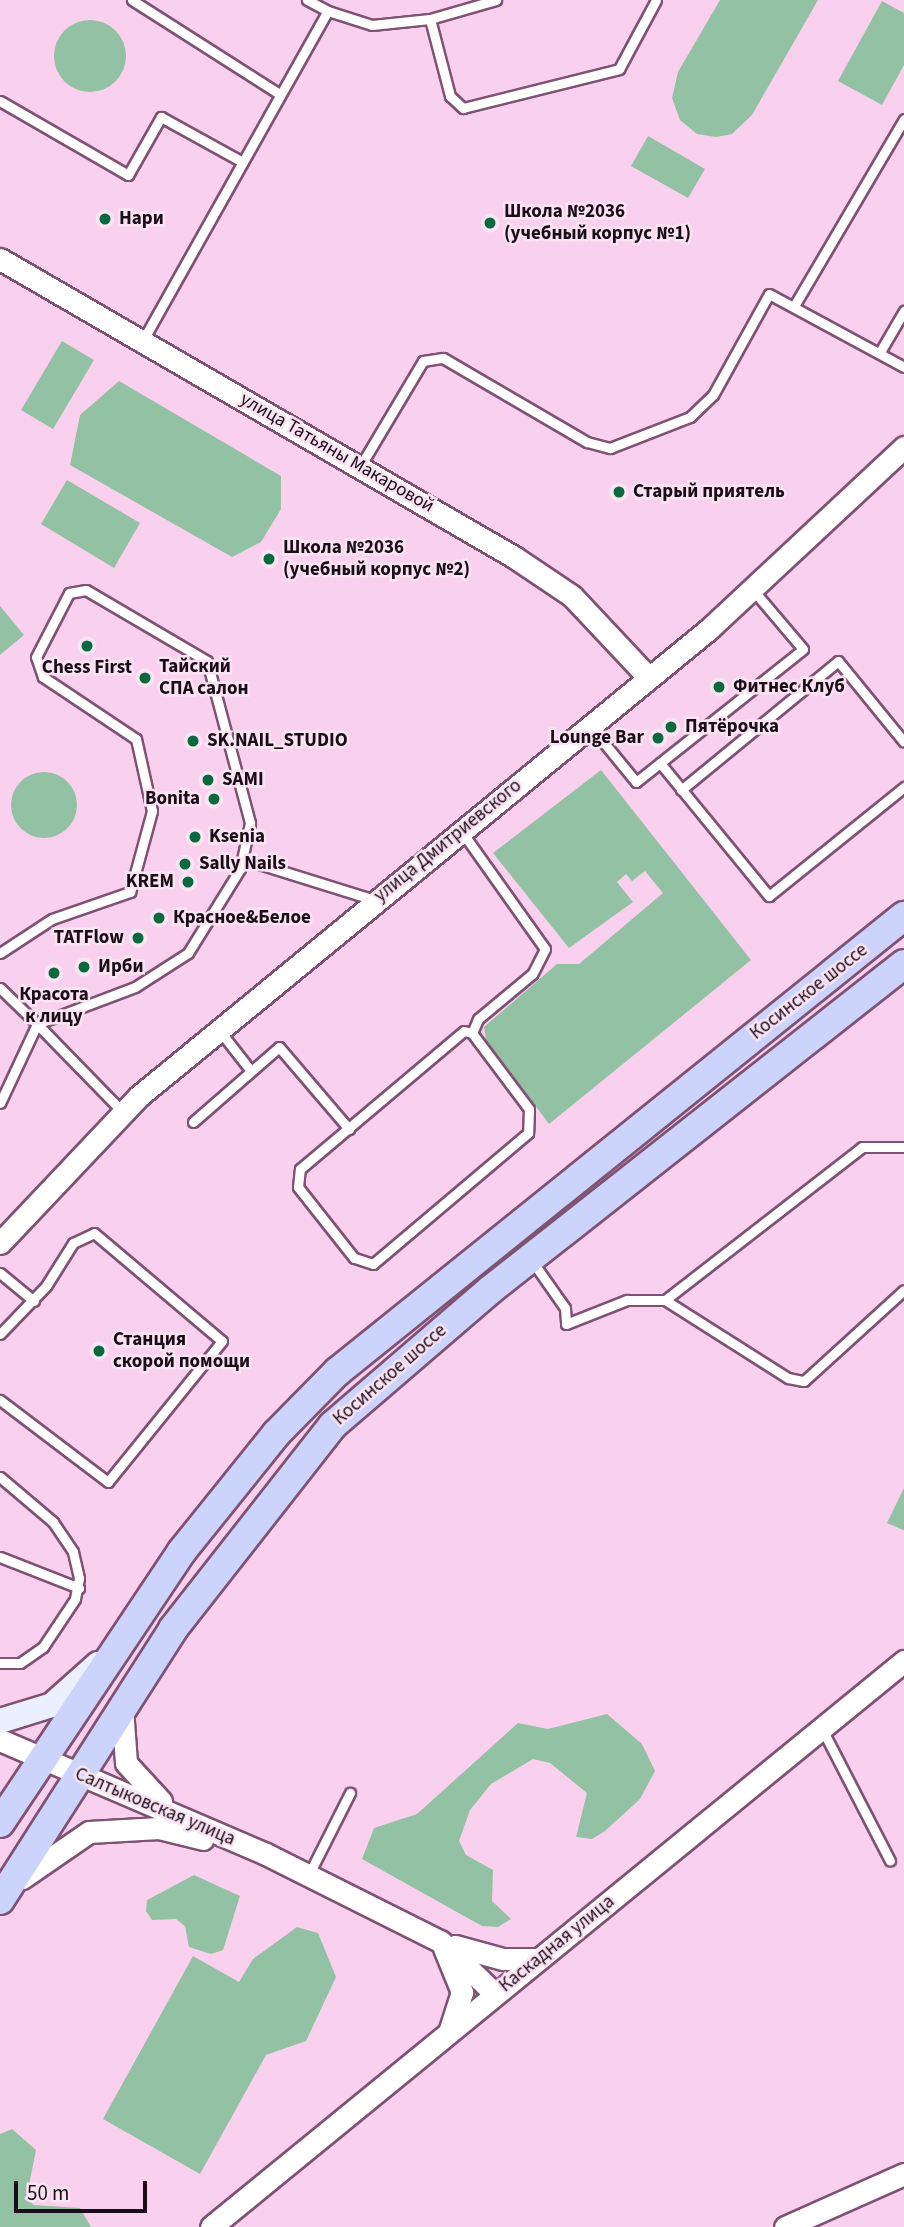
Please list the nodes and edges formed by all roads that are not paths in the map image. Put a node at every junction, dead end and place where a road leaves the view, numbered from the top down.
1 (132, 0) edge
2 (307, 0) edge
3 (496, 0) edge
4 (656, 0) edge
5 (328, 11) junction
6 (430, 19) junction
7 (278, 93) junction
8 (0, 101) edge
9 (904, 119) edge
10 (239, 160) junction
11 (0, 259) edge
12 (794, 306) junction
13 (904, 311) edge
14 (143, 340) junction
15 (880, 352) junction
16 (904, 367) edge
17 (904, 447) edge
18 (360, 465) junction
19 (753, 590) junction
20 (649, 678) junction
21 (590, 726) junction
22 (904, 742) edge
23 (660, 763) junction
24 (904, 787) edge
25 (681, 790) junction
26 (461, 831) junction
27 (243, 859) junction
28 (375, 900) junction
29 (904, 916) edge
30 (0, 953) edge
31 (904, 964) edge
32 (0, 988) edge
33 (37, 1024) junction
34 (217, 1028) junction
35 (472, 1033) junction
36 (251, 1070) junction
37 (0, 1103) edge
38 (122, 1111) junction
39 (194, 1122) dead end
40 (349, 1129) junction
41 (904, 1147) edge
42 (0, 1243) edge
43 (530, 1259) junction
44 (0, 1273) edge
45 (904, 1290) edge
46 (665, 1300) junction
47 (34, 1301) junction
48 (0, 1334) edge
49 (0, 1400) edge
50 (0, 1477) edge
51 (0, 1557) edge
52 (79, 1588) junction
53 (114, 1649) junction
54 (904, 1661) edge
55 (0, 1664) edge
56 (123, 1705) junction
57 (0, 1721) edge
58 (822, 1728) junction
59 (0, 1740) edge
60 (0, 1752) edge
61 (38, 1763) junction
62 (76, 1780) junction
63 (350, 1793) dead end
64 (0, 1823) edge
65 (206, 1834) junction
66 (890, 1861) dead end
67 (307, 1879) junction
68 (0, 1902) edge
69 (440, 1941) junction
70 (537, 1959) junction
71 (495, 1994) junction
72 (447, 2033) junction
73 (904, 2174) edge
74 (211, 2227) edge
75 (785, 2227) edge

1 - 7 lane
2 - 5 lane
3 - 6 lane
4 - 6 lane
5 - 6 lane
5 - 7 lane
7 - 10 lane
8 - 10 lane
9 - 12 lane
10 - 14 lane
11 - 14 street, улица Татьяны Макаровой
12 - 15 lane
12 - 18 lane
13 - 15 lane
14 - 18 street, улица Татьяны Макаровой
15 - 16 lane
17 - 19 street, улица Дмитриевского
18 - 20 street, улица Татьяны Макаровой
19 - 20 street, улица Дмитриевского
19 - 23 lane
20 - 21 street, улица Дмитриевского
21 - 23 lane
21 - 26 street, улица Дмитриевского
22 - 25 lane
23 - 25 lane
24 - 25 lane
26 - 28 street, улица Дмитриевского
26 - 35 lane
27 - 28 lane
27 - 30 lane
27 - 33 lane
28 - 34 street, улица Дмитриевского
29 - 53 highway, Косинское шоссе
31 - 43 highway, Косинское шоссе
32 - 33 lane
33 - 37 lane
33 - 38 lane
34 - 36 lane
34 - 38 street, улица Дмитриевского
35 - 40 lane
35 - 40 lane
36 - 39 lane
36 - 40 lane
38 - 42 street, улица Дмитриевского
41 - 46 lane
43 - 46 lane
43 - 56 highway, Косинское шоссе
44 - 47 lane
45 - 46 lane
47 - 48 lane
47 - 49 lane
50 - 52 lane
51 - 52 lane
52 - 55 lane
53 - 57 main road
53 - 61 highway, Косинское шоссе
54 - 58 street, Каскадная улица
56 - 62 highway, Косинское шоссе
56 - 65 street
58 - 66 lane
58 - 70 street, Каскадная улица
59 - 61 street, Салтыковская улица
60 - 61 street, Салтыковская улица
61 - 62 street, Салтыковская улица
61 - 64 highway, Косинское шоссе
62 - 65 street, Салтыковская улица
62 - 68 highway, Косинское шоссе
63 - 67 lane
65 - 67 street, Салтыковская улица
65 - 68 street
67 - 69 street, Салтыковская улица
69 - 70 street
69 - 71 street, Салтыковская улица
69 - 72 street
70 - 71 street, Каскадная улица
71 - 72 street, Каскадная улица
72 - 74 street, Каскадная улица
73 - 75 street

